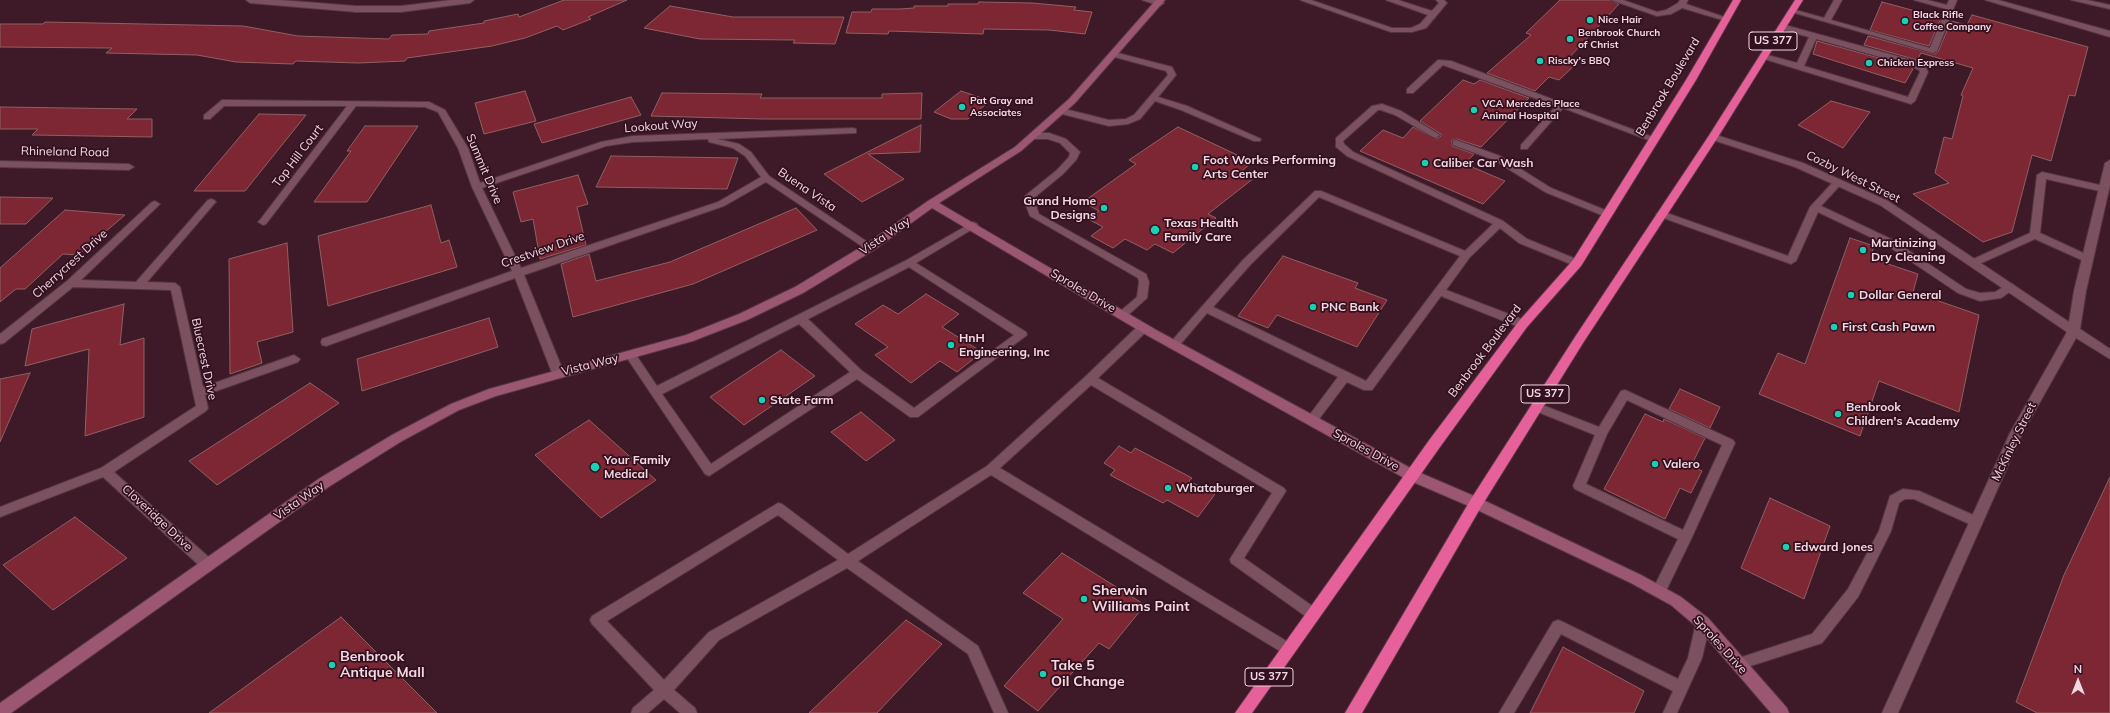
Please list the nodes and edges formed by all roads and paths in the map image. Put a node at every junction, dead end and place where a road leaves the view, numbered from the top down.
1 (250, 0) edge
2 (470, 0) edge
3 (1146, 0) edge
4 (1304, 0) edge
5 (1390, 0) edge
6 (1440, 0) edge
7 (1615, 0) edge
8 (1737, 0) edge
9 (1799, 0) edge
10 (1838, 0) edge
11 (1918, 0) edge
12 (1953, 0) edge
13 (1989, 0) edge
14 (2075, 0) edge
15 (1160, 2) edge
16 (2093, 2) edge
17 (1683, 3) edge
18 (2110, 7) edge
19 (1950, 8) junction
20 (1792, 11) junction
21 (1433, 14) junction
22 (1726, 19) junction
23 (1826, 21) junction
24 (1782, 27) junction
25 (2110, 34) edge
26 (1813, 36) junction
27 (1114, 54) junction
28 (1764, 56) junction
29 (1798, 67) junction
30 (1410, 91) dead end
31 (1153, 98) junction
32 (352, 104) junction
33 (1561, 105) junction
34 (1061, 111) junction
35 (207, 117) dead end
36 (853, 131) dead end
37 (1436, 135) dead end
38 (689, 136) junction
39 (1033, 136) junction
40 (1713, 137) junction
41 (1257, 139) dead end
42 (1654, 139) junction
43 (1456, 143) dead end
44 (1524, 147) dead end
45 (0, 164) edge
46 (129, 167) dead end
47 (2109, 170) edge
48 (766, 178) junction
49 (1838, 182) junction
50 (477, 187) junction
51 (2104, 189) junction
52 (211, 202) dead end
53 (932, 203) junction
54 (155, 204) dead end
55 (1815, 207) junction
56 (1607, 214) junction
57 (1661, 214) junction
58 (263, 222) dead end
59 (1500, 223) junction
60 (973, 225) junction
61 (2035, 235) junction
62 (870, 247) junction
63 (1466, 255) junction
64 (2088, 258) junction
65 (909, 263) junction
66 (1577, 263) junction
67 (1973, 263) junction
68 (518, 273) junction
69 (71, 283) junction
70 (138, 286) junction
71 (2010, 287) junction
72 (1439, 291) junction
73 (1206, 308) junction
74 (1122, 314) junction
75 (800, 318) junction
76 (1522, 324) junction
77 (1144, 327) junction
78 (2074, 330) junction
79 (0, 340) edge
80 (326, 342) dead end
81 (1174, 344) junction
82 (630, 355) junction
83 (2110, 355) edge
84 (294, 359) dead end
85 (558, 373) junction
86 (857, 374) junction
87 (1345, 376) junction
88 (1090, 378) junction
89 (656, 392) junction
90 (198, 393) junction
91 (1537, 407) junction
92 (1312, 420) junction
93 (1602, 433) junction
94 (991, 469) junction
95 (105, 471) junction
96 (1411, 475) junction
97 (1476, 503) junction
98 (0, 512) edge
99 (1976, 522) junction
100 (1686, 537) junction
101 (848, 561) junction
102 (208, 565) junction
103 (1659, 591) junction
104 (1313, 614) junction
105 (1703, 622) junction
106 (1288, 649) junction
107 (1738, 664) junction
108 (1682, 688) junction
109 (664, 690) junction
110 (0, 712) edge
111 (638, 713) edge
112 (690, 713) edge
113 (1001, 713) edge
114 (1243, 713) edge
115 (1352, 713) edge
116 (1506, 713) edge
117 (1670, 713) edge
118 (1780, 713) edge
119 (1890, 713) edge

1 - 2 street
3 - 15 street
4 - 21 lane
5 - 21 lane
6 - 21 lane
7 - 17 lane
8 - 22 highway, Benbrook Boulevard / US 377
9 - 20 highway, US 377
10 - 23 lane
11 - 19 lane
12 - 19 lane
13 - 25 street
14 - 16 lane
15 - 27 street, Vista Way
16 - 18 lane
17 - 22 lane
19 - 23 lane
20 - 23 lane
20 - 24 highway, US 377
22 - 42 highway, Benbrook Boulevard / US 377
24 - 26 lane
24 - 28 highway, US 377
26 - 29 lane
26 - 29 lane
27 - 31 lane
27 - 34 street, Vista Way
28 - 29 lane
28 - 40 highway, US 377
30 - 33 lane
31 - 34 lane
31 - 41 lane
32 - 35 lane, Summit Drive
32 - 50 lane, Summit Drive
32 - 58 lane, Top Hill Court
33 - 42 lane
33 - 44 lane
34 - 39 street, Vista Way
36 - 38 lane, Lookout Way
37 - 59 lane
38 - 48 lane, Buena Vista
38 - 50 lane, Lookout Way
39 - 53 street, Vista Way
39 - 74 lane
40 - 49 street, Cozby West Street
40 - 57 highway, US 377
42 - 56 highway, Benbrook Boulevard / US 377
43 - 56 lane
45 - 46 street, Rhineland Road
47 - 51 street, McKinley Street
48 - 62 lane, Buena Vista
48 - 68 lane, Crestview Drive
49 - 55 lane
49 - 67 street, Cozby West Street
50 - 68 lane, Summit Drive
51 - 61 lane
51 - 64 street, McKinley Street
52 - 70 lane
53 - 60 street, Sproles Drive
53 - 62 street, Vista Way
54 - 69 lane, Cherrycrest Drive
55 - 57 lane
55 - 71 lane
56 - 66 highway, Benbrook Boulevard / US 377
57 - 91 highway, US 377
59 - 63 lane
59 - 66 lane
60 - 65 lane
60 - 74 street, Sproles Drive
61 - 64 lane
61 - 67 lane
62 - 82 street, Vista Way
63 - 72 lane
63 - 73 lane
64 - 78 street, McKinley Street
65 - 75 lane
65 - 86 lane
66 - 76 highway, Benbrook Boulevard / US 377
67 - 71 street, Cozby West Street
68 - 80 lane, Crestview Drive
68 - 85 lane, Summit Drive
69 - 70 lane, Bluecrest Drive
69 - 79 lane, Cherrycrest Drive
70 - 90 lane, Bluecrest Drive
71 - 78 street, Cozby West Street
72 - 76 lane
72 - 87 lane
73 - 81 lane
73 - 87 lane
74 - 77 street, Sproles Drive
75 - 86 lane
75 - 89 lane
76 - 96 highway, Benbrook Boulevard / US 377
77 - 81 street, Sproles Drive
77 - 88 lane
78 - 83 street, Cozby West Street
78 - 99 street, McKinley Street
81 - 92 street, Sproles Drive
82 - 85 street, Vista Way
82 - 89 lane
84 - 90 lane
85 - 102 street, Vista Way
86 - 89 lane
87 - 92 lane
88 - 94 lane
88 - 104 lane
90 - 95 lane, Bluecrest Drive
91 - 93 lane
91 - 97 highway, US 377
92 - 96 street, Sproles Drive
93 - 100 lane
93 - 100 lane
94 - 101 lane
94 - 106 lane
95 - 98 lane, Bluecrest Drive
95 - 102 lane, Cloveridge Drive
96 - 97 street, Sproles Drive
96 - 104 highway, Benbrook Boulevard / US 377
97 - 103 street, Sproles Drive
97 - 115 highway, US 377
99 - 107 lane
99 - 119 street, McKinley Street
100 - 103 lane
101 - 109 lane
101 - 109 lane
101 - 113 lane
102 - 110 street, Vista Way
103 - 105 street, Sproles Drive
104 - 106 highway, Benbrook Boulevard / US 377
105 - 107 street, Sproles Drive
105 - 108 lane
106 - 114 highway, Benbrook Boulevard / US 377
107 - 118 street, Sproles Drive
108 - 116 lane
108 - 117 lane
109 - 111 lane
109 - 112 lane

